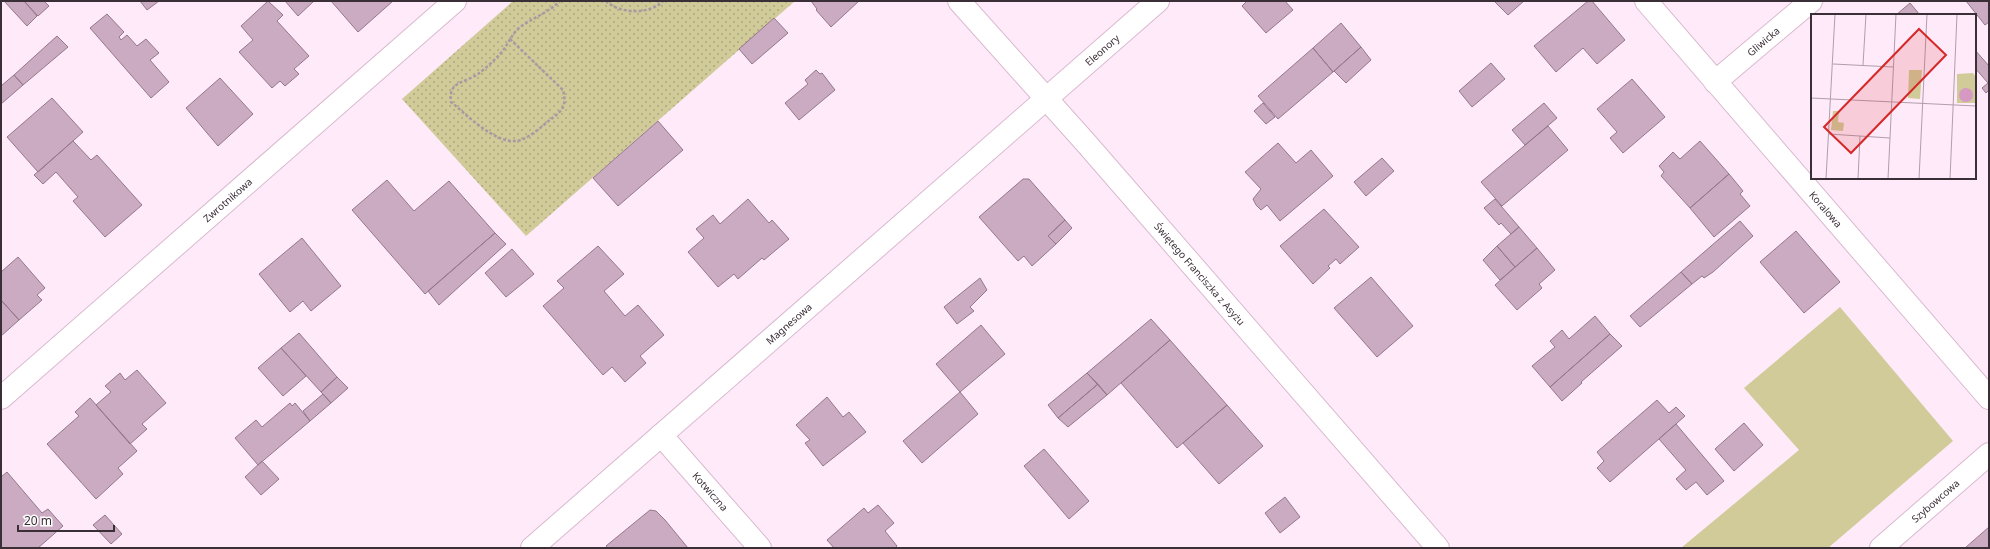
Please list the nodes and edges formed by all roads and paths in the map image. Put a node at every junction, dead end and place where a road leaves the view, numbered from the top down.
1 (455, 1) edge
2 (560, 1) edge
3 (606, 1) edge
4 (663, 1) edge
5 (959, 1) edge
6 (1158, 1) edge
7 (1646, 1) edge
8 (1811, 1) edge
9 (510, 39) junction
10 (1715, 82) junction
11 (1046, 99) junction
12 (1, 398) edge
13 (1989, 398) edge
14 (661, 435) junction
15 (1989, 454) edge
16 (532, 548) edge
17 (760, 548) edge
18 (1438, 548) edge
19 (1881, 548) edge

1 - 12 street, Zwrotnikowa
2 - 9 path
3 - 4 path
5 - 11 street, Świętego Franciszka z Asyżu
6 - 11 street, Eleonory
7 - 10 street, Koralowa
8 - 10 street, Gliwicka
9 - 9 path
10 - 13 street, Koralowa
11 - 14 street, Magnesowa
11 - 18 street, Świętego Franciszka z Asyżu
14 - 16 street, Magnesowa
14 - 17 street, Kotwiczna
15 - 19 street, Szybowcowa

